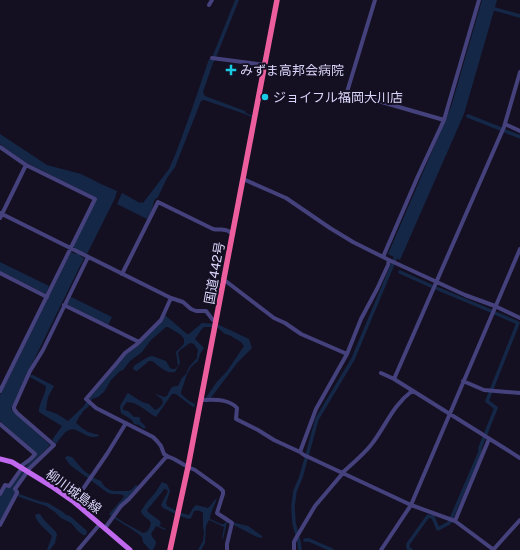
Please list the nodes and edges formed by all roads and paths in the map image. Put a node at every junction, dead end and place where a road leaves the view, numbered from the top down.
1 (212, 0) edge
2 (278, 0) edge
3 (374, 0) edge
4 (479, 0) edge
5 (209, 5) dead end
6 (212, 58) dead end
7 (265, 65) junction
8 (520, 72) edge
9 (444, 120) junction
10 (505, 124) junction
11 (520, 131) edge
12 (0, 147) edge
13 (26, 165) junction
14 (243, 179) junction
15 (1, 215) edge
16 (232, 232) junction
17 (71, 249) junction
18 (519, 250) edge
19 (87, 257) junction
20 (383, 257) junction
21 (390, 260) junction
22 (0, 273) edge
23 (122, 274) junction
24 (223, 279) junction
25 (436, 281) junction
26 (47, 297) junction
27 (171, 298) junction
28 (64, 305) junction
29 (495, 306) junction
30 (520, 318) edge
31 (216, 322) junction
32 (139, 342) junction
33 (347, 354) junction
34 (381, 374) dead end
35 (394, 379) junction
36 (463, 381) junction
37 (0, 391) edge
38 (412, 391) junction
39 (520, 393) edge
40 (201, 400) junction
41 (449, 414) junction
42 (126, 423) junction
43 (0, 424) edge
44 (488, 438) junction
45 (300, 452) junction
46 (167, 456) junction
47 (520, 458) edge
48 (0, 459) edge
49 (188, 467) junction
50 (24, 469) junction
51 (343, 473) junction
52 (0, 494) edge
53 (74, 502) junction
54 (410, 505) junction
55 (520, 520) edge
56 (455, 521) junction
57 (100, 524) junction
58 (0, 525) edge
59 (105, 528) junction
60 (78, 550) edge
61 (130, 550) edge
62 (170, 550) edge
63 (227, 550) edge
64 (294, 550) edge
65 (381, 550) edge
66 (494, 550) edge

1 - 5 street
2 - 7 highway, 国道442号
3 - 9 street
4 - 9 street
6 - 7 street
7 - 14 highway, 国道442号
8 - 10 street
9 - 20 street
10 - 11 street
10 - 25 street
12 - 13 street
13 - 15 street
13 - 17 street
14 - 16 highway, 国道442号
14 - 20 street
15 - 17 street
16 - 23 street
16 - 24 highway, 国道442号
17 - 19 street
17 - 26 street
18 - 29 street
19 - 23 street
19 - 28 street
20 - 21 street
21 - 25 street
21 - 33 street
22 - 26 street
23 - 27 street
24 - 31 highway, 国道442号
24 - 33 street
25 - 29 street
25 - 35 street
26 - 37 street
27 - 31 street
27 - 32 street
28 - 32 street
28 - 50 street
29 - 30 street
29 - 36 street
31 - 40 highway, 国道442号
32 - 42 street
33 - 45 street
34 - 35 street
35 - 38 street
36 - 39 street
36 - 41 street
38 - 41 street
38 - 51 street
40 - 45 street
40 - 49 highway, 国道442号
41 - 44 street
41 - 54 street
42 - 46 street
42 - 53 street
43 - 50 street
44 - 47 street
44 - 56 street
45 - 51 street
46 - 49 street
46 - 59 street
48 - 50 main road, 柳川城島線
49 - 62 highway, 国道442号
49 - 63 street
50 - 52 street
50 - 53 main road, 柳川城島線
50 - 58 street
51 - 54 street
51 - 64 street
53 - 57 main road, 柳川城島線
54 - 56 street
54 - 65 street
55 - 66 street
56 - 66 street
57 - 59 main road, 柳川城島線
57 - 60 street
59 - 61 main road, 柳川城島線

